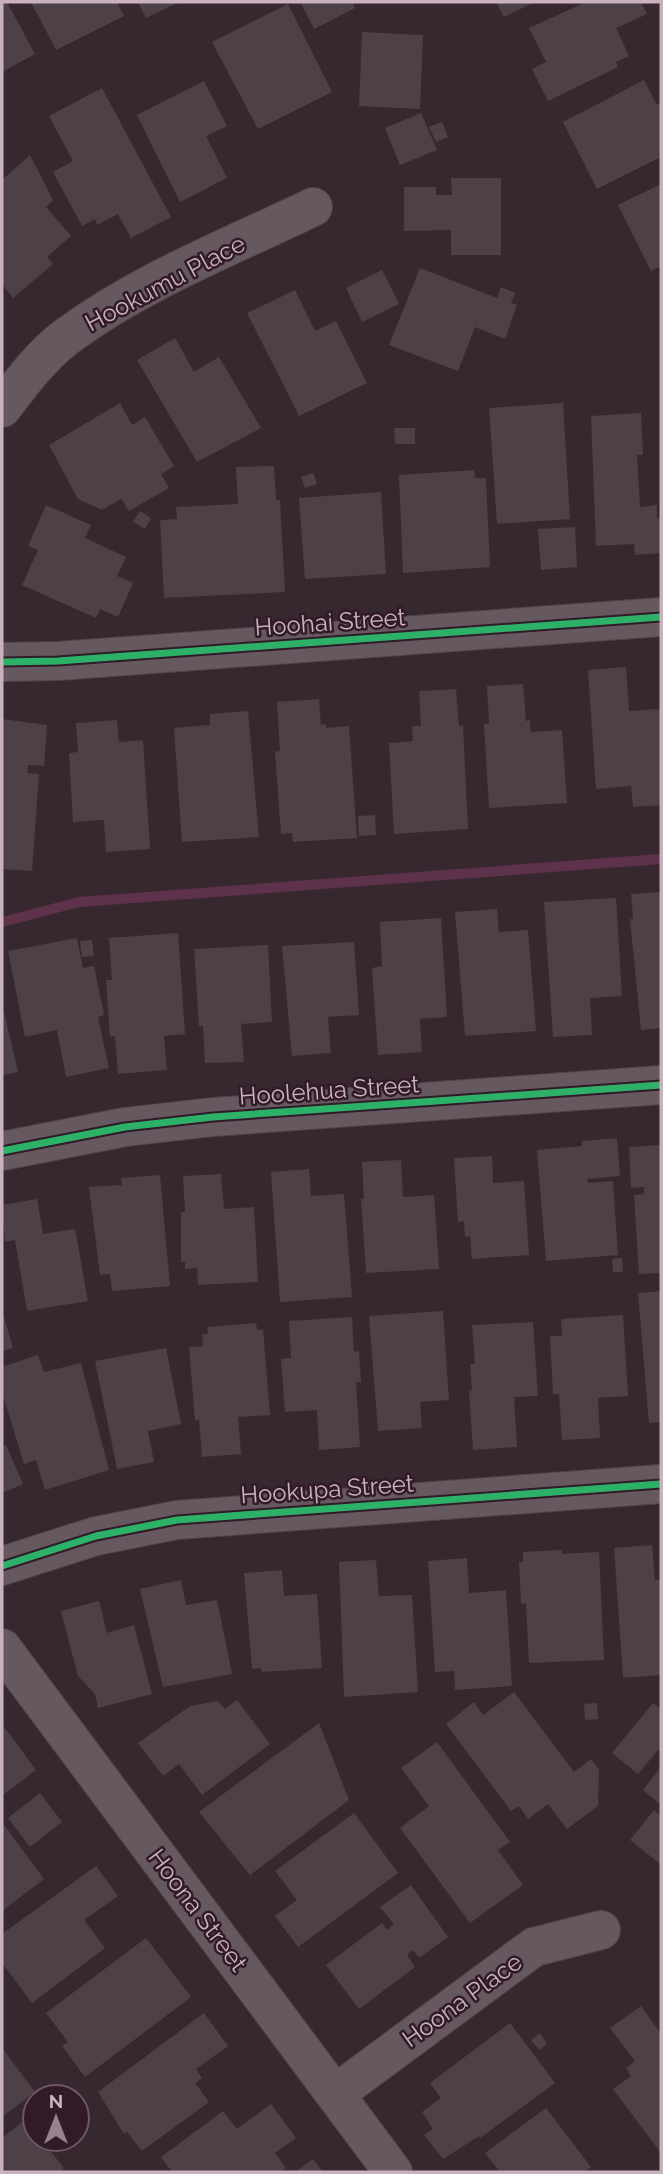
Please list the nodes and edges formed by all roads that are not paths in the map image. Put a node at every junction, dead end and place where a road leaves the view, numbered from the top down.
1 (313, 207) dead end
2 (2, 408) edge
3 (661, 617) edge
4 (2, 662) edge
5 (661, 1085) edge
6 (2, 1151) edge
7 (661, 1484) edge
8 (2, 1566) edge
9 (2, 1648) edge
10 (601, 1930) dead end
11 (335, 2094) junction
12 (393, 2172) edge

1 - 2 street, Hookumu Place
3 - 4 street, Hoohai Street
5 - 6 street, Hoolehua Street
7 - 8 street, Hookupa Street
9 - 11 street, Hoona Street
10 - 11 street, Hoona Place
11 - 12 street, Hoona Street

